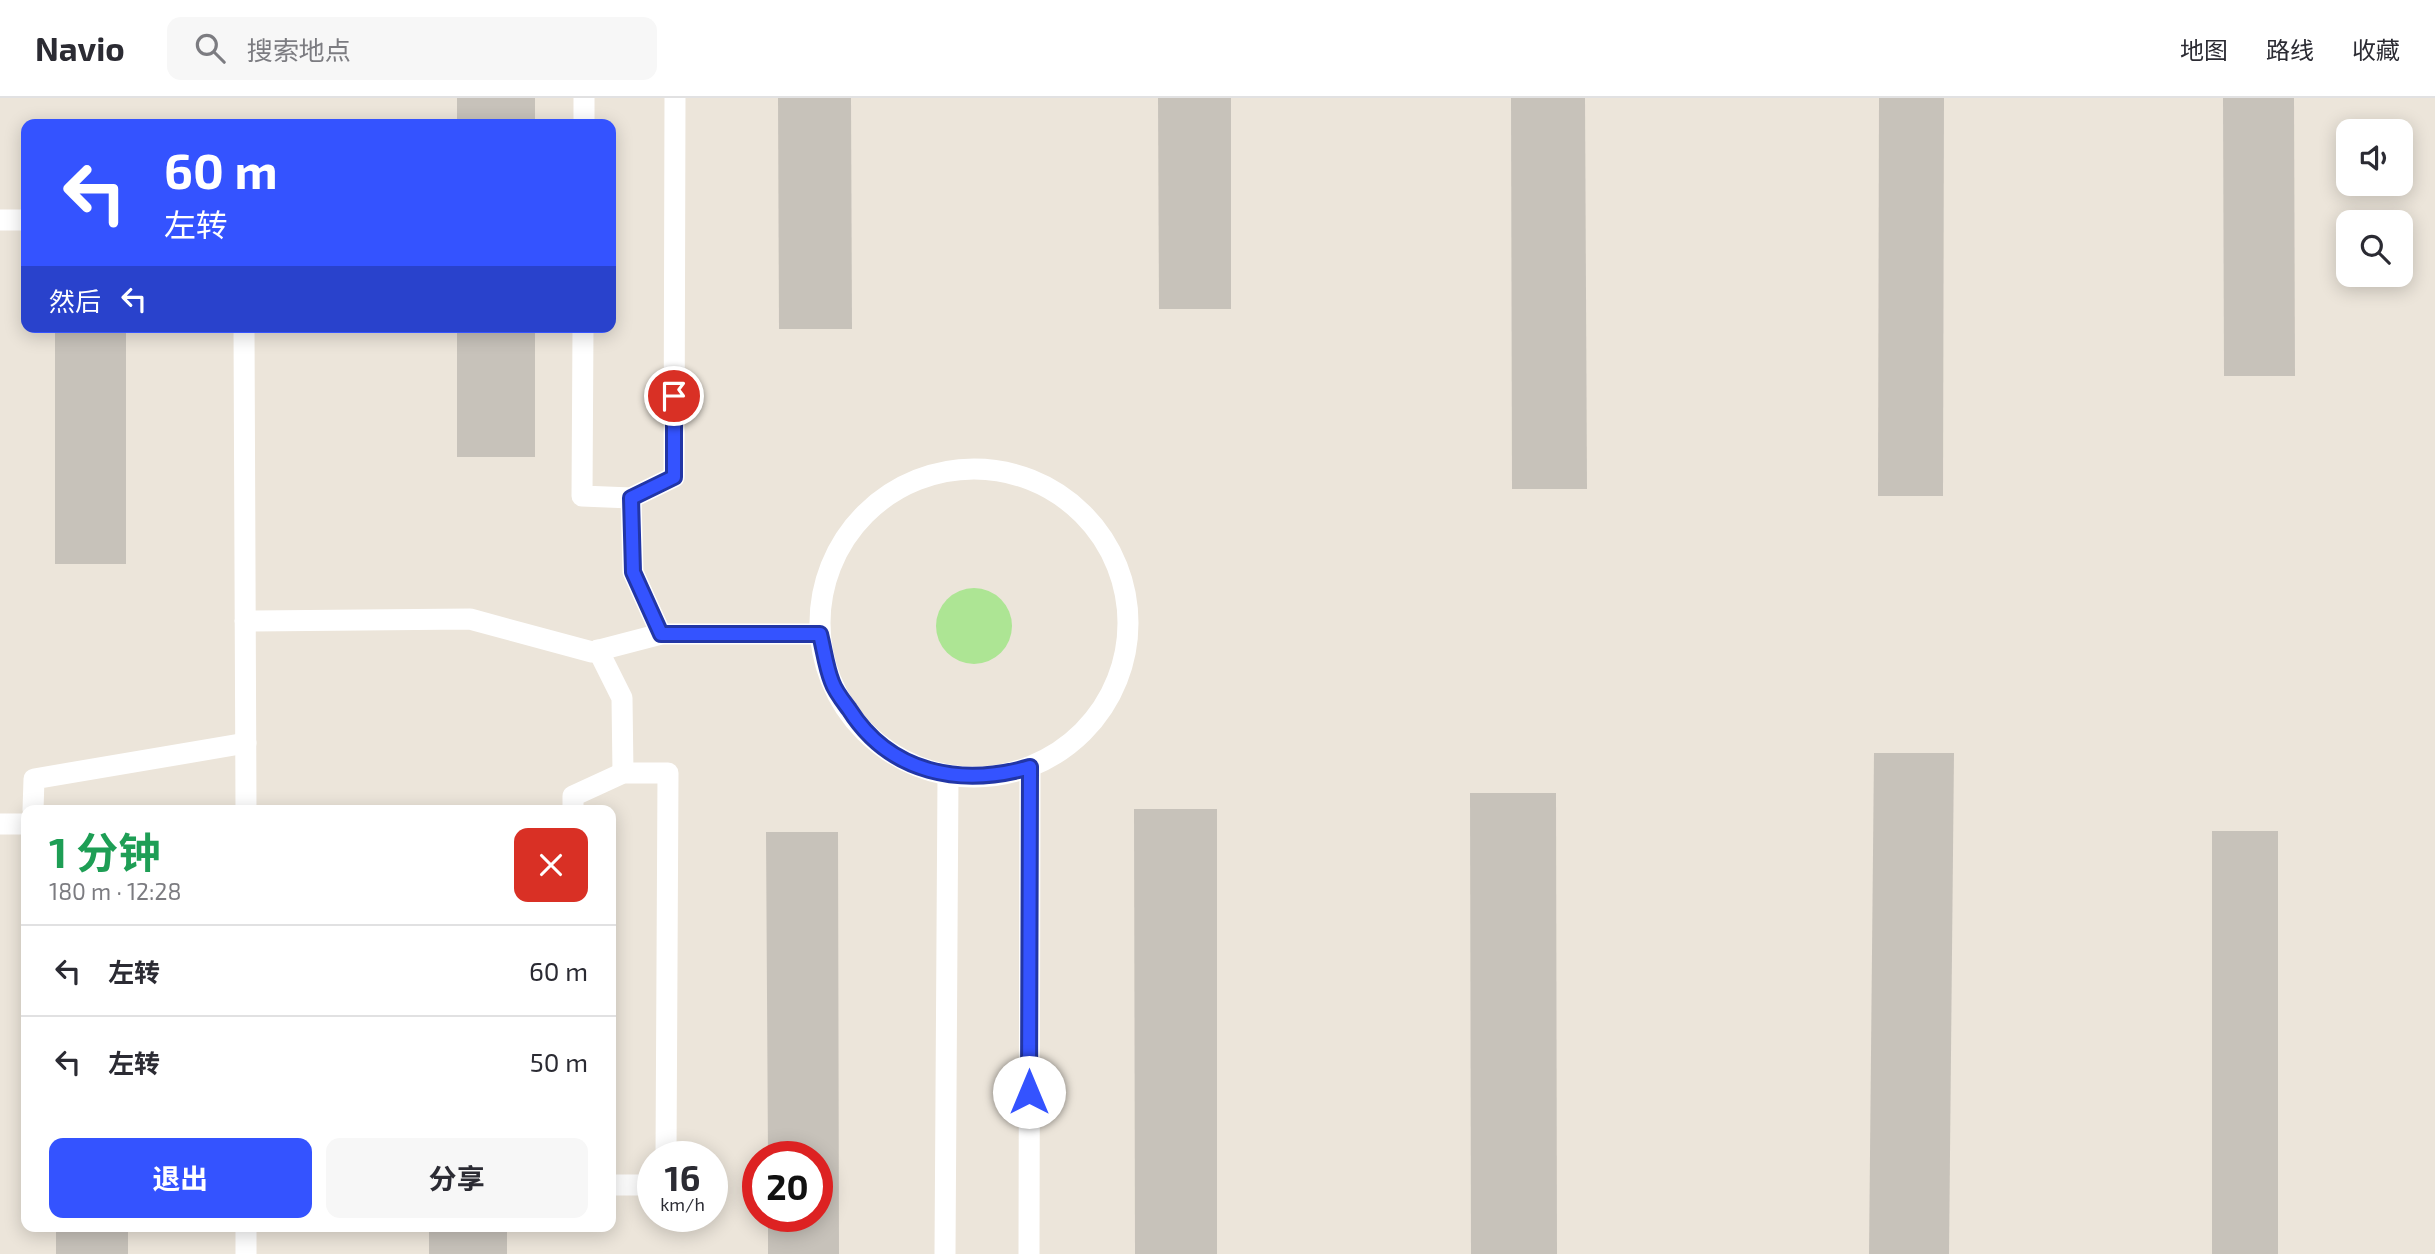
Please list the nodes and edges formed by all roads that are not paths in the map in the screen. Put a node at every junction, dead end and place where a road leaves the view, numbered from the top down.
1 (584, 98) edge
2 (675, 98) edge
3 (584, 119) edge
4 (0, 220) edge
5 (21, 220) edge
6 (244, 333) edge
7 (583, 333) edge
8 (631, 498) junction
9 (245, 621) junction
10 (661, 634) junction
11 (820, 634) junction
12 (598, 650) junction
13 (246, 743) junction
14 (1030, 767) junction
15 (623, 773) junction
16 (948, 776) junction
17 (33, 805) edge
18 (246, 805) edge
19 (573, 805) edge
20 (0, 824) edge
21 (21, 824) edge
22 (666, 1141) edge
23 (616, 1185) edge
24 (637, 1185) edge
25 (246, 1232) edge
26 (246, 1254) edge
27 (945, 1254) edge
28 (1029, 1254) edge

1 - 3 lane
2 - 8 lane
4 - 5 lane
6 - 9 lane
7 - 8 lane
8 - 10 lane
9 - 12 lane
9 - 13 lane
10 - 11 lane
10 - 12 lane
11 - 14 lane
11 - 16 lane
12 - 15 lane
13 - 17 lane
13 - 18 lane
14 - 16 lane
14 - 28 lane
15 - 19 lane
15 - 22 lane
16 - 27 lane
20 - 21 lane
23 - 24 lane
25 - 26 lane

